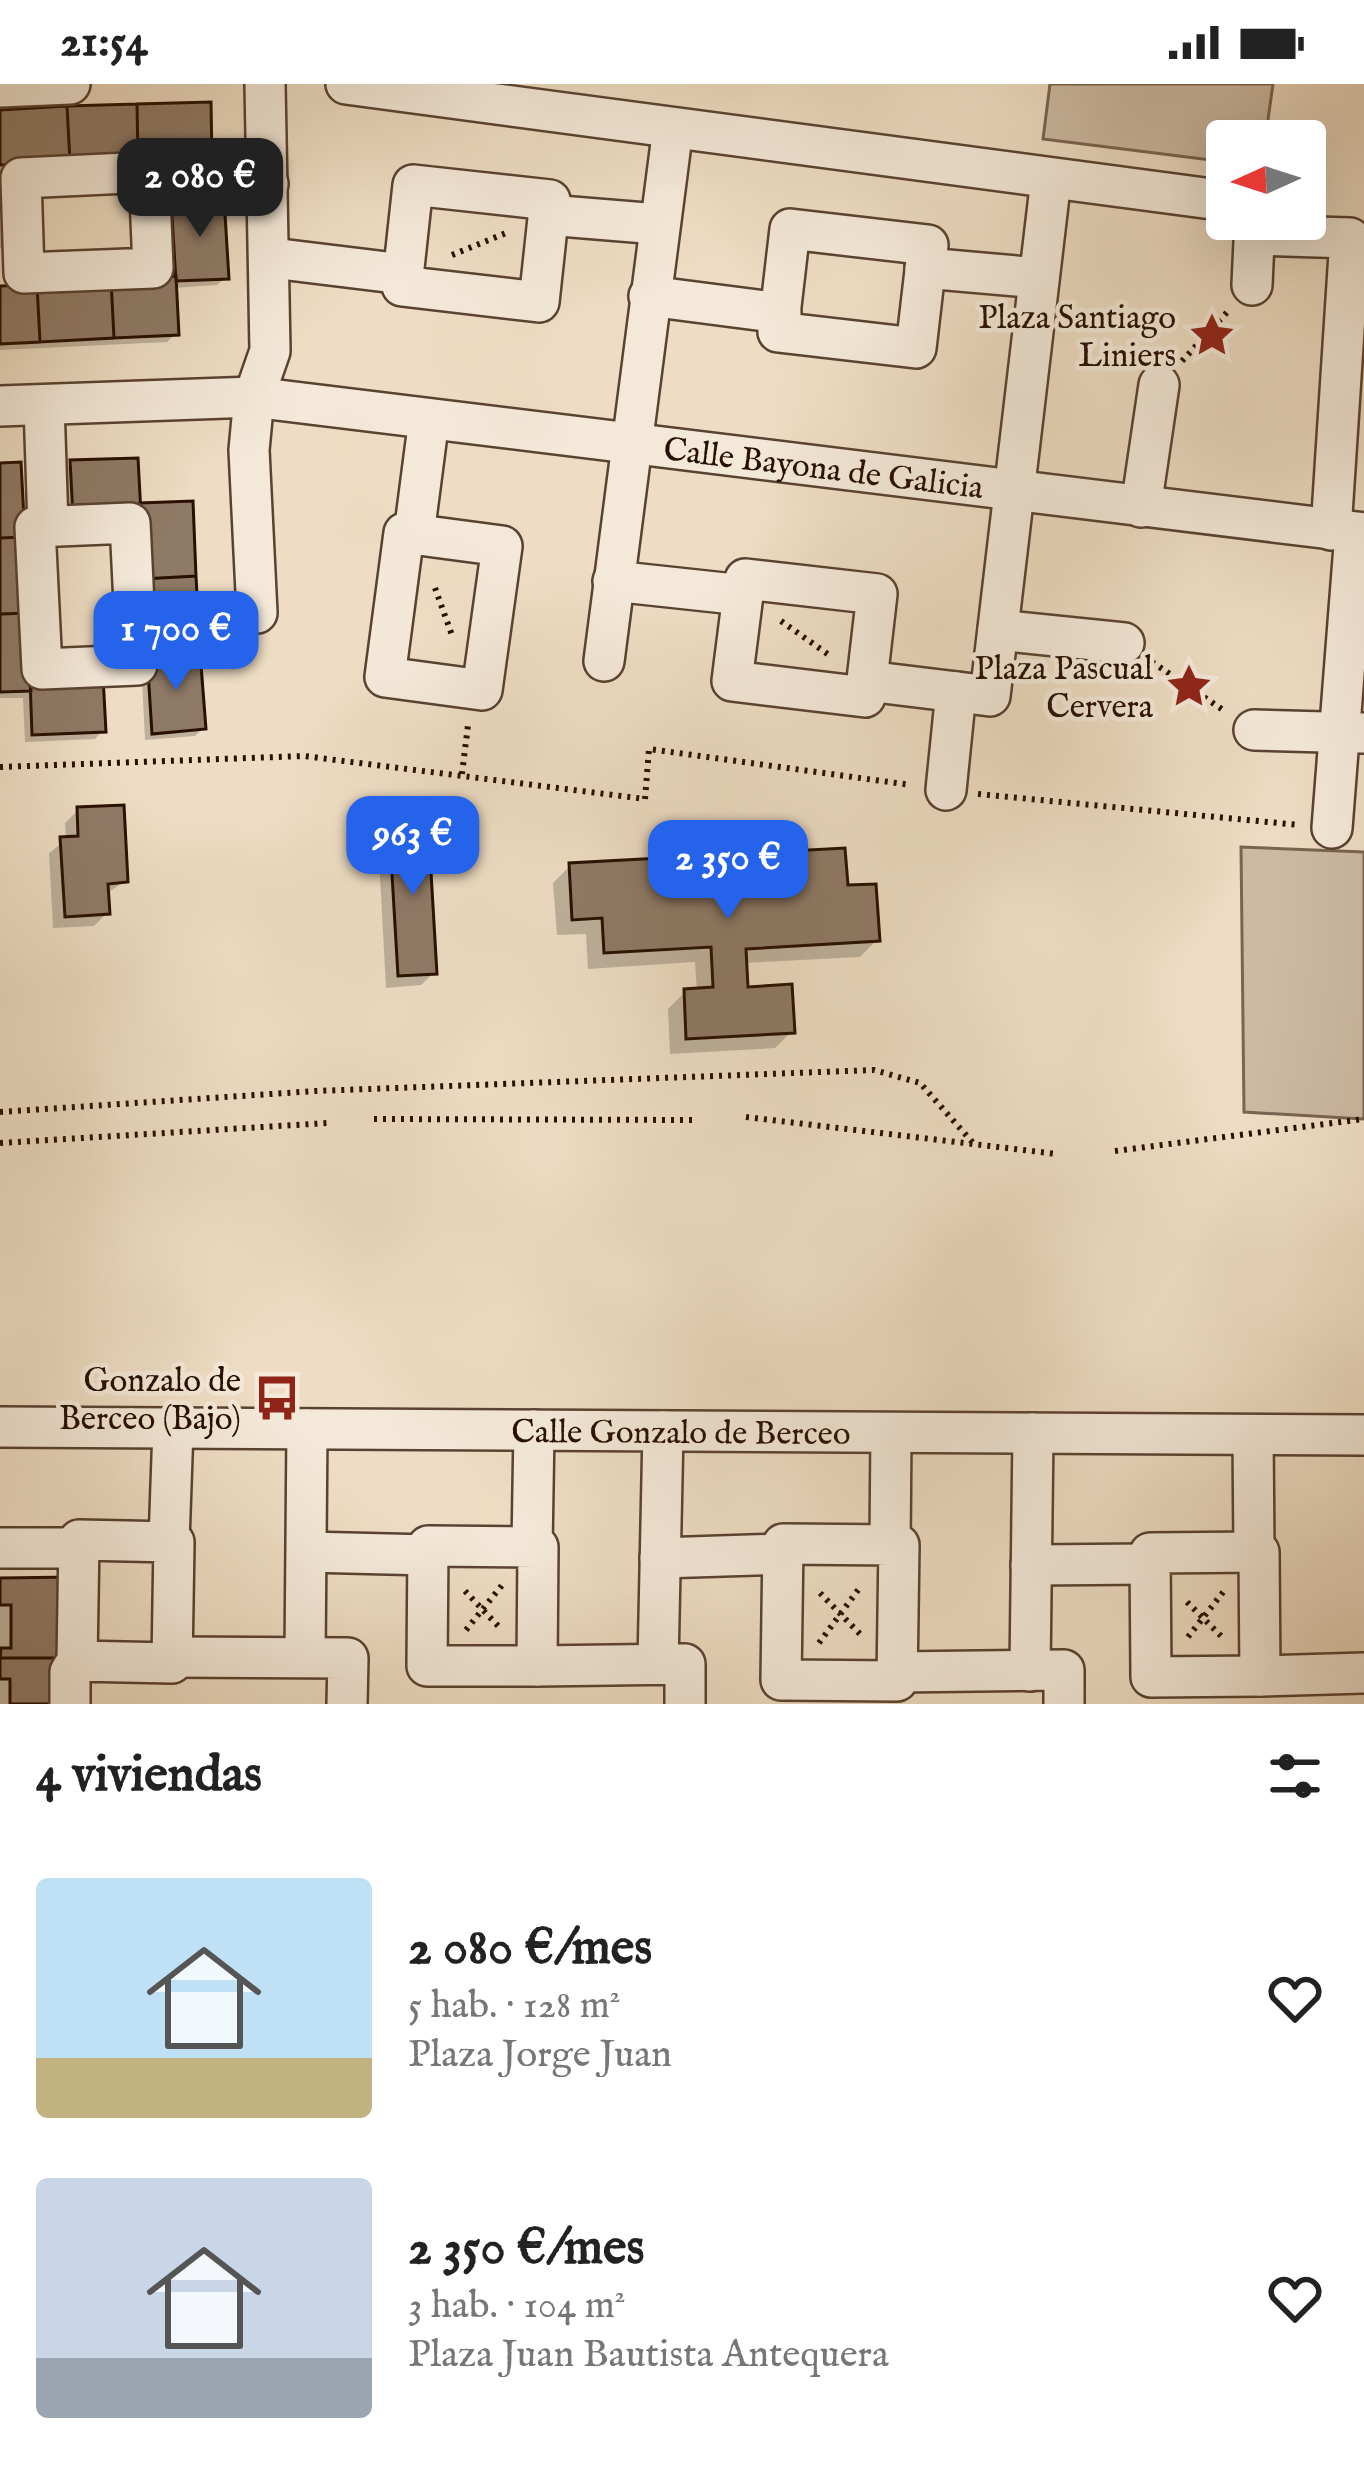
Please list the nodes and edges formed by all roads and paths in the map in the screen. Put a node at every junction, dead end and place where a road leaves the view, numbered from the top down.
1 (70, 84) edge
2 (265, 84) edge
3 (346, 84) edge
4 (0, 87) edge
5 (673, 128) junction
6 (1051, 179) junction
7 (268, 184) junction
8 (150, 187) junction
9 (1206, 198) edge
10 (548, 215) junction
11 (658, 224) junction
12 (1326, 235) edge
13 (1254, 240) edge
14 (12, 257) edge
15 (272, 258) junction
16 (925, 268) junction
17 (403, 274) junction
18 (1039, 278) junction
19 (1252, 286) joint
20 (649, 296) junction
21 (1355, 312) edge
22 (781, 313) junction
23 (1159, 385) joint
24 (254, 397) junction
25 (44, 405) junction
26 (0, 406) edge
27 (429, 419) junction
28 (631, 443) junction
29 (1014, 491) junction
30 (1141, 507) junction
31 (48, 526) dead end
32 (1350, 532) edge
33 (415, 535) dead end
34 (613, 581) junction
35 (743, 595) junction
36 (257, 613) dead end
37 (998, 631) junction
38 (1124, 643) joint
39 (604, 662) dead end
40 (867, 681) junction
41 (973, 693) junction
42 (1254, 730) joint
43 (1352, 732) edge
44 (0, 767) edge
45 (946, 790) junction
46 (1332, 828) joint
47 (0, 1112) edge
48 (746, 1117) dead end
49 (374, 1119) dead end
50 (1364, 1119) edge
51 (695, 1120) dead end
52 (328, 1123) dead end
53 (0, 1143) edge
54 (974, 1144) junction
55 (1115, 1151) dead end
56 (1057, 1154) dead end
57 (0, 1427) edge
58 (173, 1428) junction
59 (308, 1429) junction
60 (534, 1430) junction
61 (663, 1431) junction
62 (891, 1433) junction
63 (1033, 1433) junction
64 (1253, 1435) junction
65 (1364, 1435) edge
66 (169, 1542) junction
67 (890, 1546) junction
68 (532, 1547) junction
69 (0, 1548) edge
70 (80, 1548) junction
71 (307, 1552) junction
72 (1254, 1552) junction
73 (783, 1554) junction
74 (429, 1555) junction
75 (660, 1558) junction
76 (1150, 1564) junction
77 (1031, 1565) junction
78 (483, 1610) junction
79 (840, 1614) junction
80 (1203, 1618) junction
81 (172, 1657) junction
82 (305, 1657) junction
83 (77, 1661) junction
84 (658, 1664) junction
85 (537, 1666) junction
86 (1030, 1671) junction
87 (897, 1672) junction
88 (1260, 1676) junction
89 (1358, 1683) edge
90 (437, 1685) edge
91 (1156, 1691) edge
92 (792, 1692) edge
93 (70, 1704) edge
94 (347, 1704) edge
95 (685, 1704) edge
96 (1064, 1704) edge

1 - 4 street
2 - 7 street
3 - 5 street
5 - 6 street
5 - 11 street, Calle Bayona de Galicia
6 - 9 street
6 - 18 street, Calle Bayona de Galicia
7 - 8 street
7 - 15 street
8 - 14 street
8 - 14 street
10 - 11 street
10 - 17 path
10 - 17 street
10 - 17 street
11 - 20 street, Calle Bayona de Galicia
12 - 21 street
13 - 19 street
15 - 17 street
15 - 24 street
16 - 18 street
16 - 22 street
16 - 22 street
18 - 29 street, Calle Bayona de Galicia
19 - 23 path
20 - 22 street
20 - 28 street, Calle Bayona de Galicia
21 - 32 street
23 - 30 street
24 - 25 street, Calle Bayona de Galicia
24 - 27 street, Calle Bayona de Galicia
24 - 36 street
25 - 26 street, Calle Bayona de Galicia
25 - 31 street
27 - 28 street, Calle Bayona de Galicia
27 - 33 street
28 - 29 street, Calle Bayona de Galicia
28 - 34 street, Calle Bayona de Galicia
29 - 30 street, Calle Bayona de Galicia
29 - 37 street, Calle Bayona de Galicia
30 - 32 street, Calle Bayona de Galicia
32 - 43 street
34 - 35 street
34 - 39 street, Calle Bayona de Galicia
35 - 40 path
35 - 40 street
35 - 40 street
37 - 38 street
37 - 41 street, Calle Bayona de Galicia
38 - 42 path
40 - 41 street
41 - 45 street, Calle Bayona de Galicia
42 - 43 street
43 - 46 street
44 - 45 path
45 - 46 path
47 - 54 path
48 - 54 path
49 - 51 path
50 - 55 path
52 - 53 path
54 - 56 path
57 - 58 street, Calle Gonzalo de Berceo
58 - 59 street, Calle Gonzalo de Berceo
58 - 66 street
59 - 60 street, Calle Gonzalo de Berceo
59 - 71 street
60 - 61 street, Calle Gonzalo de Berceo
60 - 68 street
61 - 62 street, Calle Gonzalo de Berceo
61 - 75 street
62 - 63 street, Calle Gonzalo de Berceo
62 - 67 street
63 - 64 street, Calle Gonzalo de Berceo
63 - 77 street
64 - 65 street, Calle Gonzalo de Berceo
64 - 72 street
66 - 70 street
66 - 81 street
67 - 73 street
67 - 79 path
67 - 87 street
68 - 74 street
68 - 78 path
68 - 85 street
69 - 70 street
70 - 83 street
71 - 74 street
71 - 82 street
72 - 76 street
72 - 80 path
72 - 88 street
73 - 75 street
73 - 79 path
73 - 92 street
74 - 78 path
74 - 90 street
75 - 84 street
76 - 77 street
76 - 80 path
76 - 91 street
77 - 86 street
78 - 85 path
78 - 90 path
79 - 87 path
79 - 92 path
80 - 88 path
80 - 91 path
81 - 82 street
81 - 83 street
82 - 94 street
83 - 93 street
84 - 85 street
84 - 95 street
85 - 90 street
86 - 87 street
86 - 96 street
87 - 92 street
88 - 89 street
88 - 91 street

